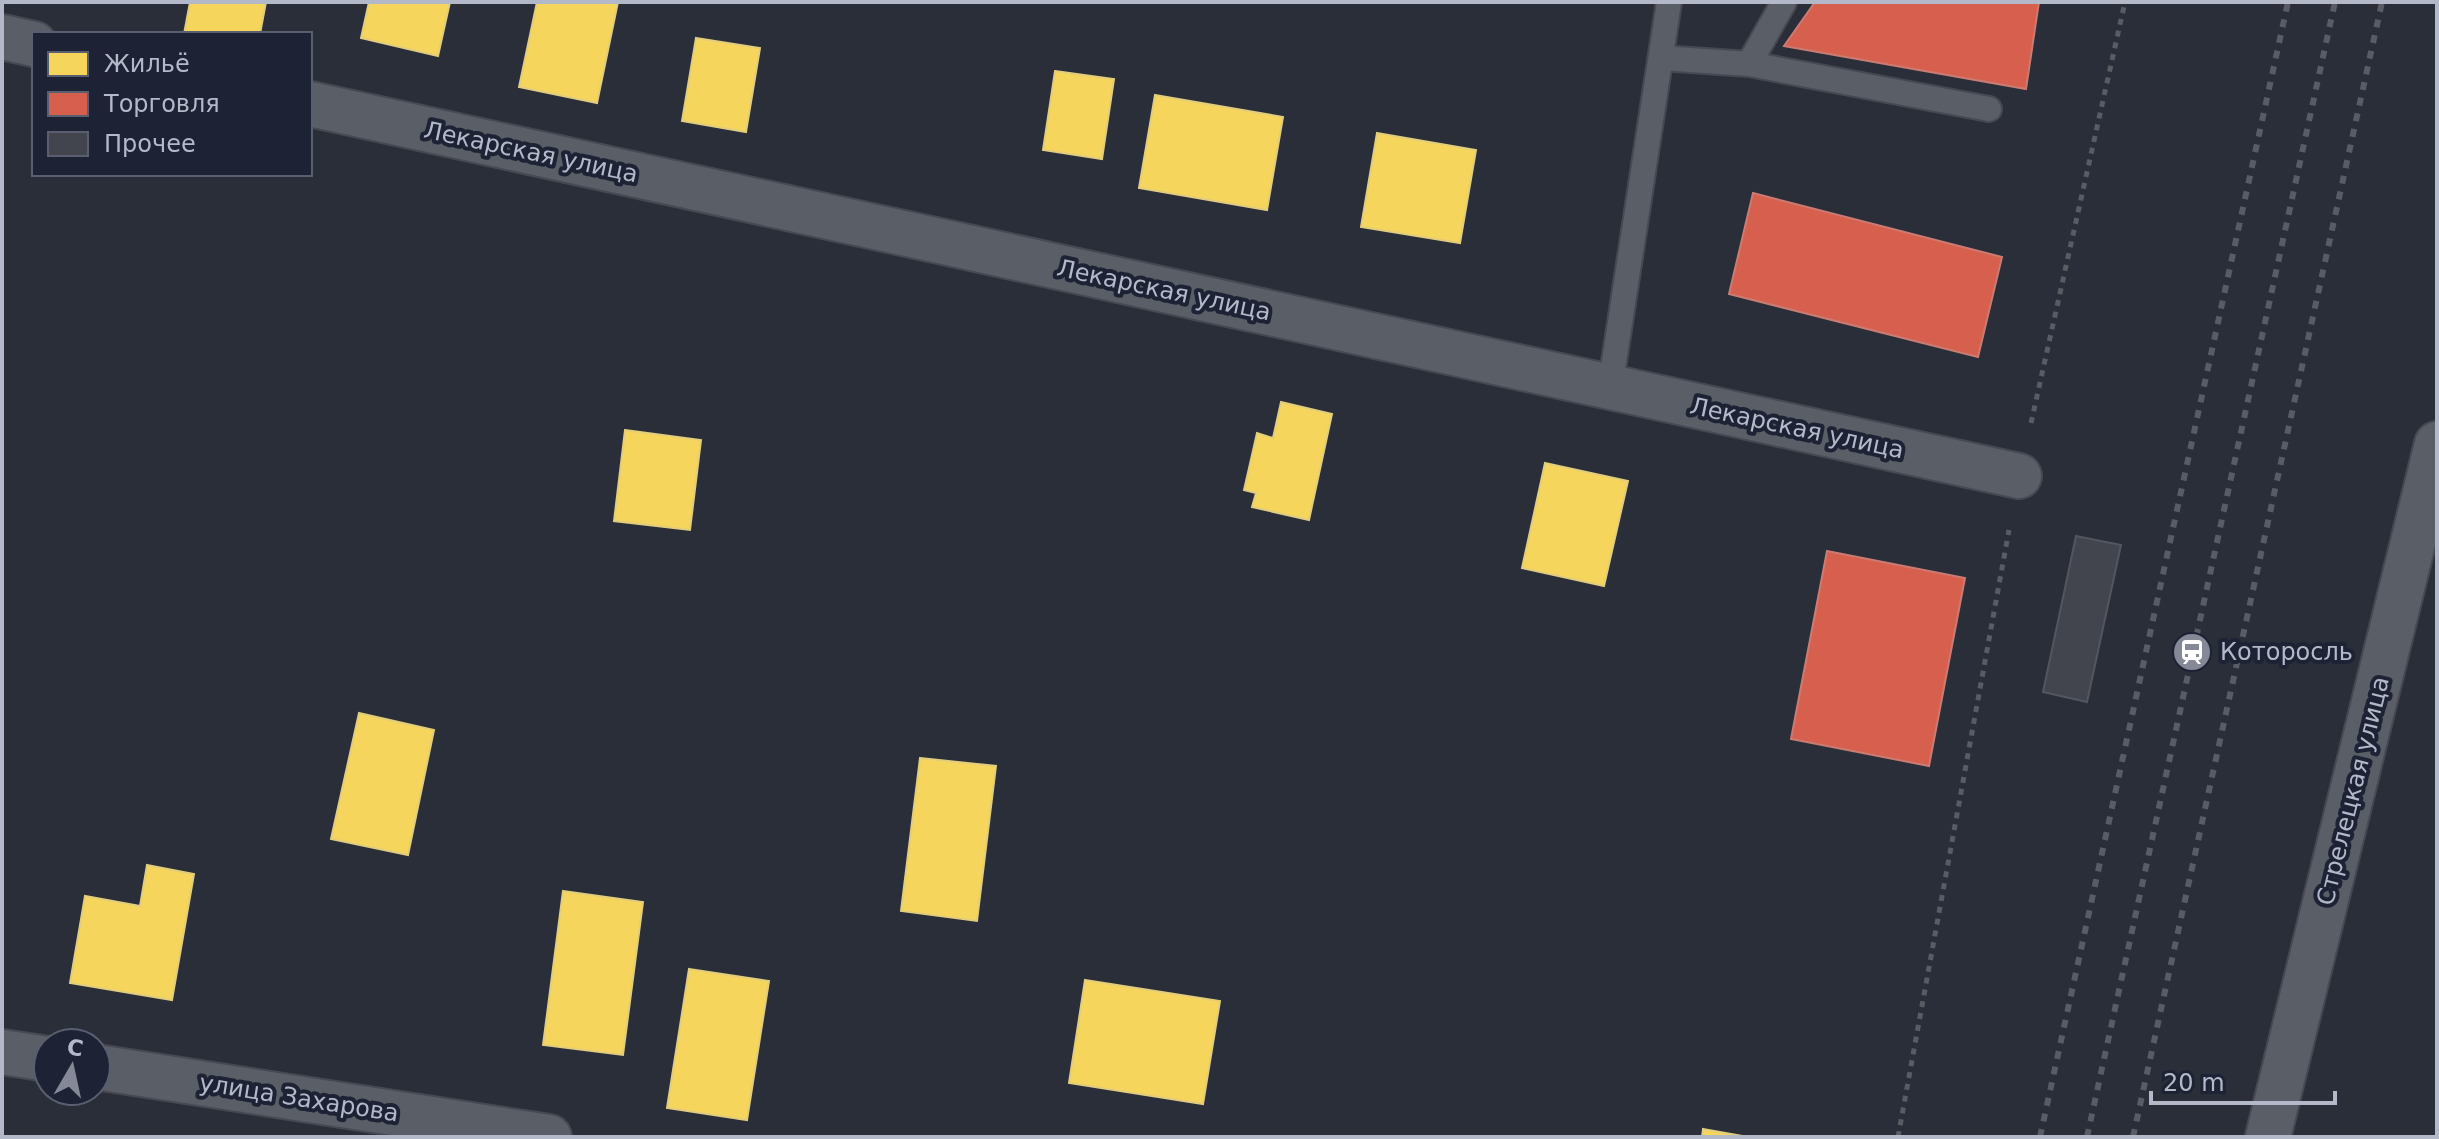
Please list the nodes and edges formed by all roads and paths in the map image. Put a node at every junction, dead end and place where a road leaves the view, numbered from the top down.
1 (1669, 2) edge
2 (1784, 2) edge
3 (2125, 2) edge
4 (2, 37) edge
5 (32, 44) edge
6 (1661, 58) junction
7 (1749, 64) junction
8 (312, 104) edge
9 (1989, 109) dead end
10 (1610, 388) junction
11 (2437, 444) edge
12 (2019, 476) junction
13 (2421, 585) edge
14 (2, 1052) edge
15 (32, 1057) edge
16 (112, 1069) edge
17 (549, 1137) edge
18 (1898, 1137) edge
19 (2268, 1137) edge

1 - 6 lane
2 - 7 lane
3 - 12 path
4 - 5 street
6 - 7 lane
6 - 10 lane
7 - 9 lane
8 - 10 street, Лекарская улица
10 - 12 street, Лекарская улица
11 - 13 street, Стрелецкая улица
12 - 18 path
13 - 19 street, Стрелецкая улица
14 - 15 street
16 - 17 street, улица Захарова

